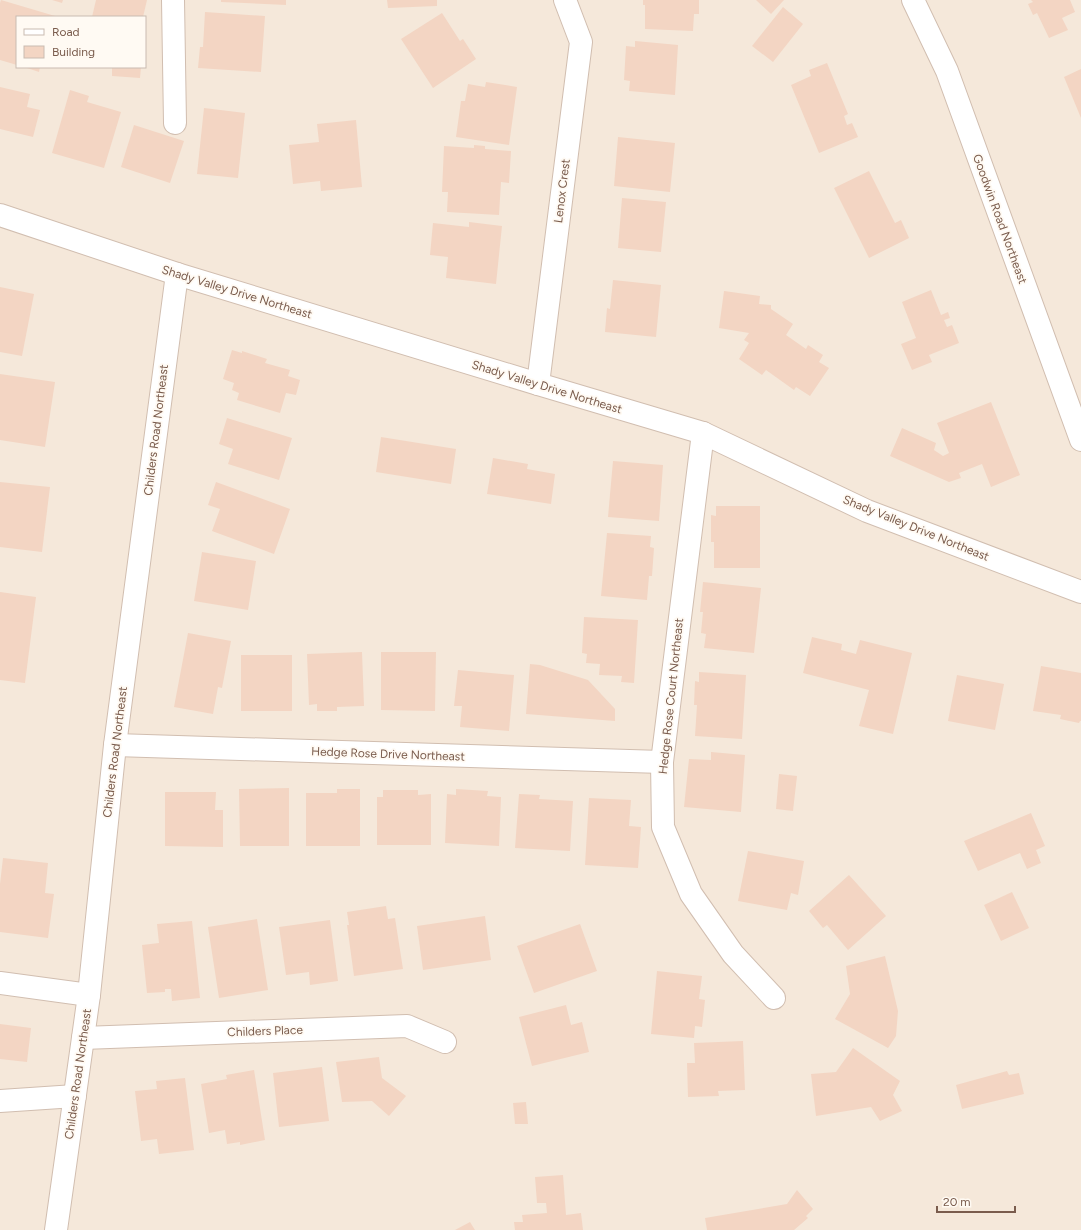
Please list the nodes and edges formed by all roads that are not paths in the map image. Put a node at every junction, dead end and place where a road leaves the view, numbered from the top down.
1 (173, 0) edge
2 (565, 0) edge
3 (913, 0) edge
4 (176, 123) dead end
5 (0, 215) edge
6 (177, 274) junction
7 (538, 384) junction
8 (703, 433) junction
9 (1081, 440) edge
10 (1081, 592) edge
11 (115, 745) junction
12 (662, 762) junction
13 (0, 983) edge
14 (89, 995) junction
15 (774, 998) dead end
16 (83, 1038) junction
17 (445, 1042) dead end
18 (75, 1096) junction
19 (0, 1101) edge
20 (56, 1230) edge

1 - 4 street
2 - 7 street, Lenox Crest
3 - 9 street, Goodwin Road Northeast
5 - 6 street, Shady Valley Drive Northeast
6 - 7 street, Shady Valley Drive Northeast
6 - 11 street, Childers Road Northeast
7 - 8 street, Shady Valley Drive Northeast
8 - 10 street, Shady Valley Drive Northeast
8 - 12 street, Hedge Rose Court Northeast
11 - 12 street, Hedge Rose Drive Northeast
11 - 14 street, Childers Road Northeast
12 - 15 street, Hedge Rose Court Northeast
13 - 14 street
14 - 16 street, Childers Road Northeast
16 - 17 street, Childers Place
16 - 18 street, Childers Road Northeast
18 - 19 street
18 - 20 street, Childers Road Northeast

